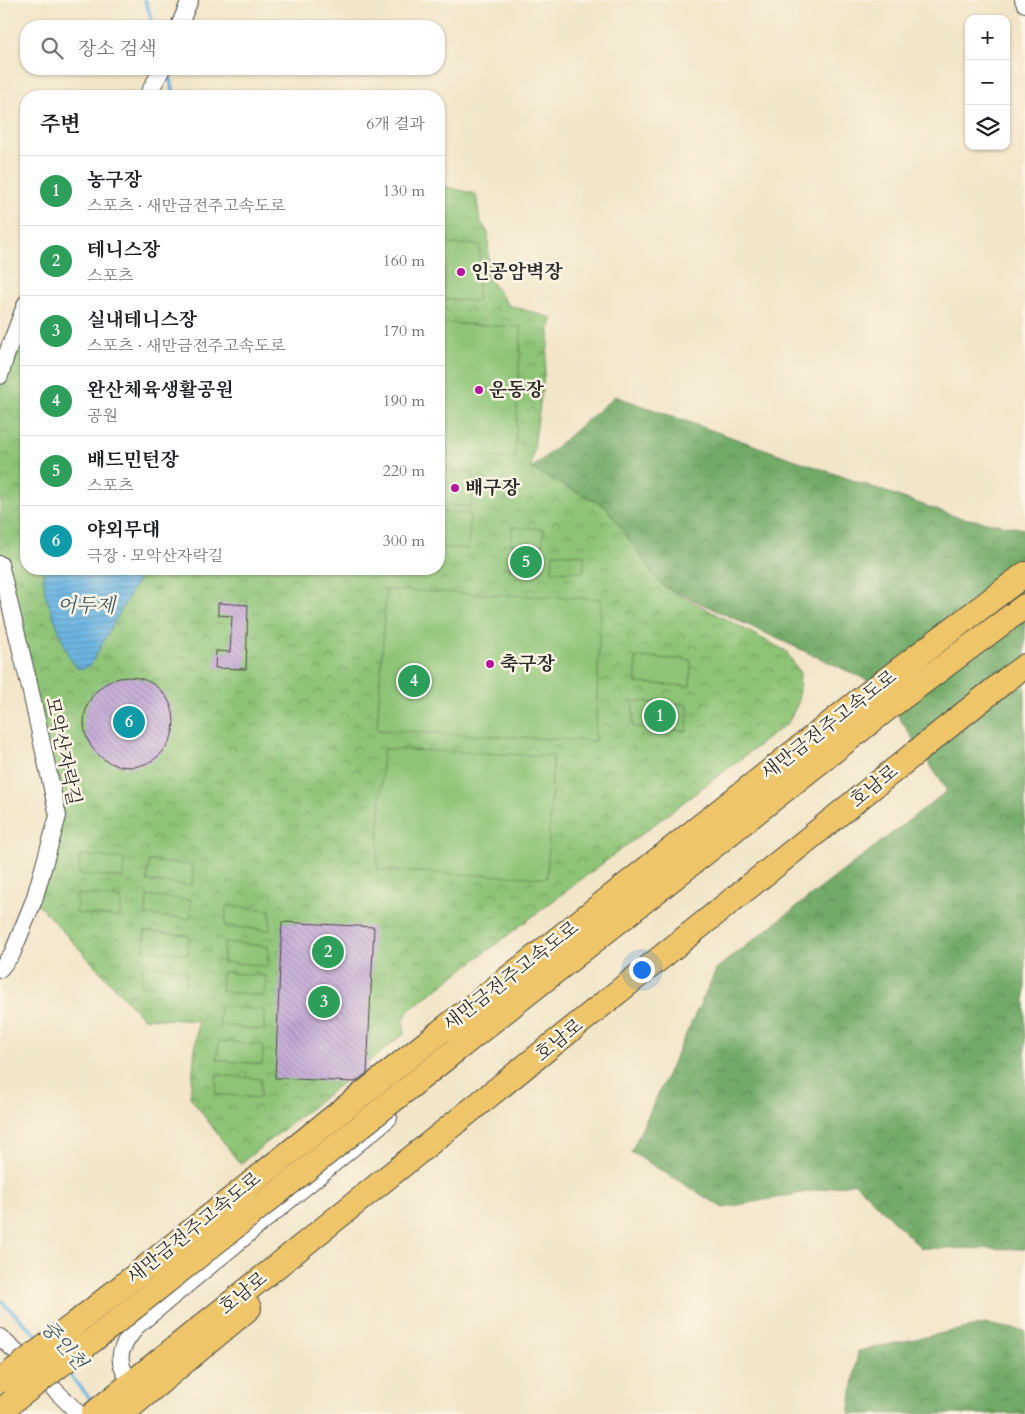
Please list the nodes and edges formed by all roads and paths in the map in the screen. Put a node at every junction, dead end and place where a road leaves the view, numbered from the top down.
1 (190, 0) edge
2 (1023, 0) edge
3 (1025, 4) edge
4 (182, 20) edge
5 (158, 75) edge
6 (150, 90) edge
7 (20, 319) edge
8 (0, 376) edge
9 (0, 564) edge
10 (1025, 574) edge
11 (1025, 606) edge
12 (1025, 666) edge
13 (1025, 682) edge
14 (0, 969) edge
15 (402, 1108) dead end
16 (0, 1337) edge
17 (159, 1371) junction
18 (128, 1378) dead end
19 (0, 1381) edge
20 (0, 1411) edge
21 (79, 1414) edge
22 (93, 1414) edge
23 (122, 1414) edge

1 - 4 street
2 - 3 street
5 - 6 street
7 - 8 street
9 - 14 street, 모악산자락길
10 - 19 highway, 새만금전주고속도로, bridge
11 - 20 highway, 새만금전주고속도로, bridge
12 - 17 highway, 호남로
13 - 17 highway, 호남로
15 - 18 street
16 - 21 street
17 - 22 highway, 호남로
17 - 23 highway, 호남로

